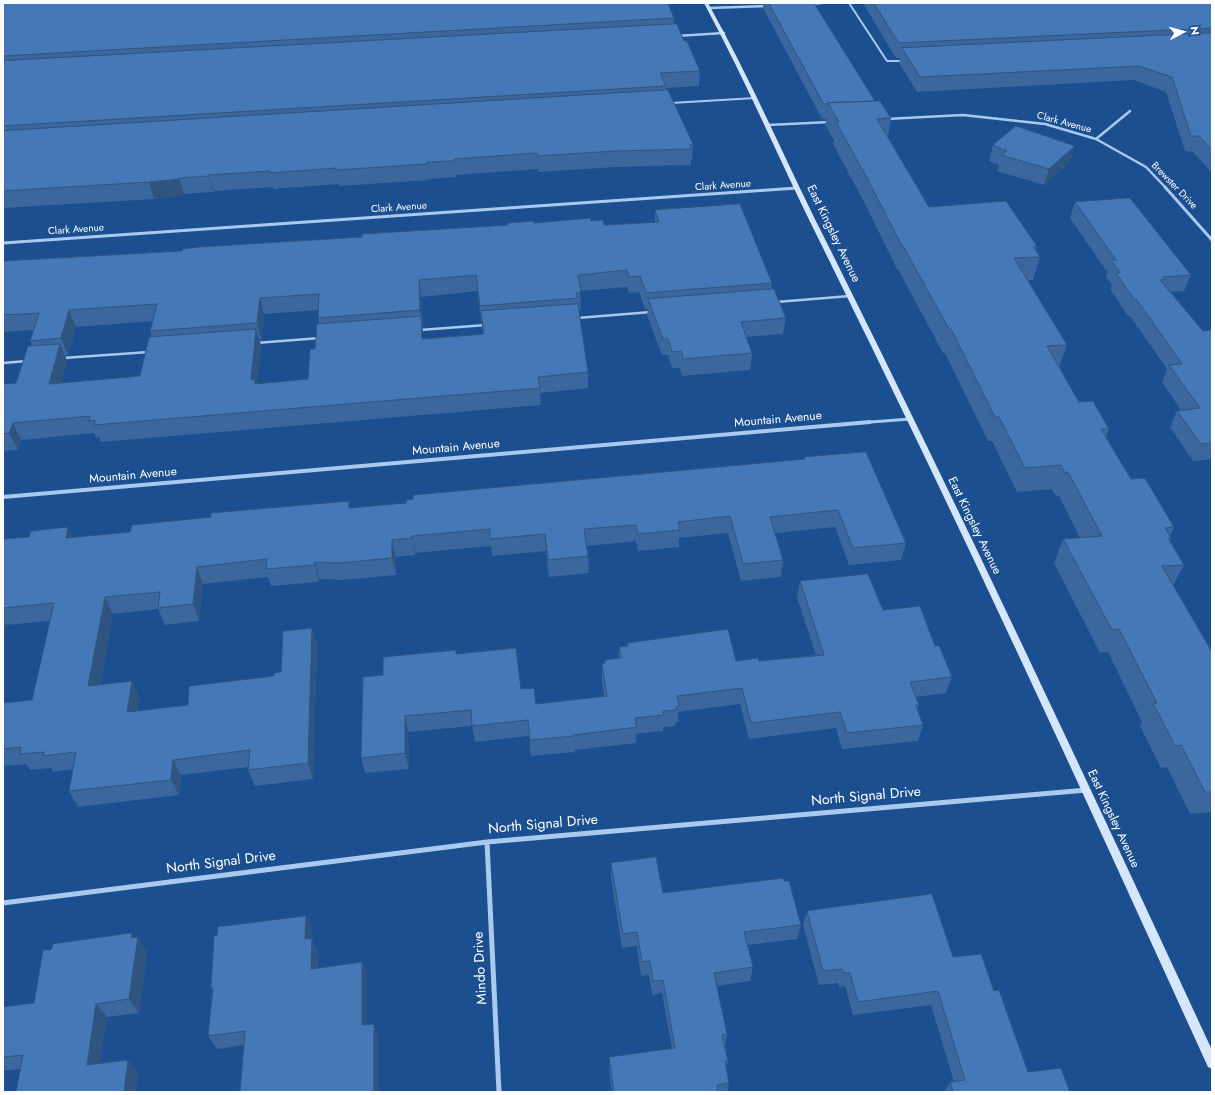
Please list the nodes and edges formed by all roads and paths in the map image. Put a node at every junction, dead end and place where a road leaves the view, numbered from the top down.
1 (821, 3) edge
2 (848, 3) edge
3 (806, 4) edge
4 (708, 6) edge
5 (769, 6) edge
6 (724, 33) junction
7 (668, 36) edge
8 (903, 61) edge
9 (755, 98) junction
10 (668, 103) edge
11 (1130, 111) dead end
12 (885, 119) edge
13 (830, 122) dead end
14 (768, 125) junction
15 (1096, 139) junction
16 (797, 188) junction
17 (1212, 240) edge
18 (3, 243) edge
19 (850, 296) junction
20 (771, 303) edge
21 (652, 312) edge
22 (573, 318) edge
23 (494, 324) edge
24 (414, 331) edge
25 (328, 338) edge
26 (248, 344) edge
27 (153, 351) edge
28 (58, 359) edge
29 (35, 361) edge
30 (3, 363) edge
31 (910, 419) junction
32 (3, 497) edge
33 (1087, 790) junction
34 (487, 842) junction
35 (3, 903) edge
36 (1212, 1063) edge
37 (499, 1092) edge

1 - 3 street
2 - 8 lane
4 - 5 street
4 - 6 street, East Kingsley Avenue
6 - 7 street
6 - 9 street, East Kingsley Avenue
9 - 10 lane
9 - 14 street, East Kingsley Avenue
11 - 15 street, Clark Avenue
12 - 15 street, Clark Avenue
13 - 14 street
14 - 16 street, East Kingsley Avenue
15 - 17 street, Brewster Drive
16 - 18 street, Clark Avenue
16 - 19 street, East Kingsley Avenue
19 - 20 lane
19 - 31 street, East Kingsley Avenue
21 - 22 lane
23 - 24 lane
25 - 26 lane
27 - 28 lane
29 - 30 lane
31 - 32 street, Mountain Avenue
31 - 33 street, East Kingsley Avenue
33 - 34 street, North Signal Drive
33 - 36 street, East Kingsley Avenue
34 - 35 street, North Signal Drive
34 - 37 street, Mindo Drive

